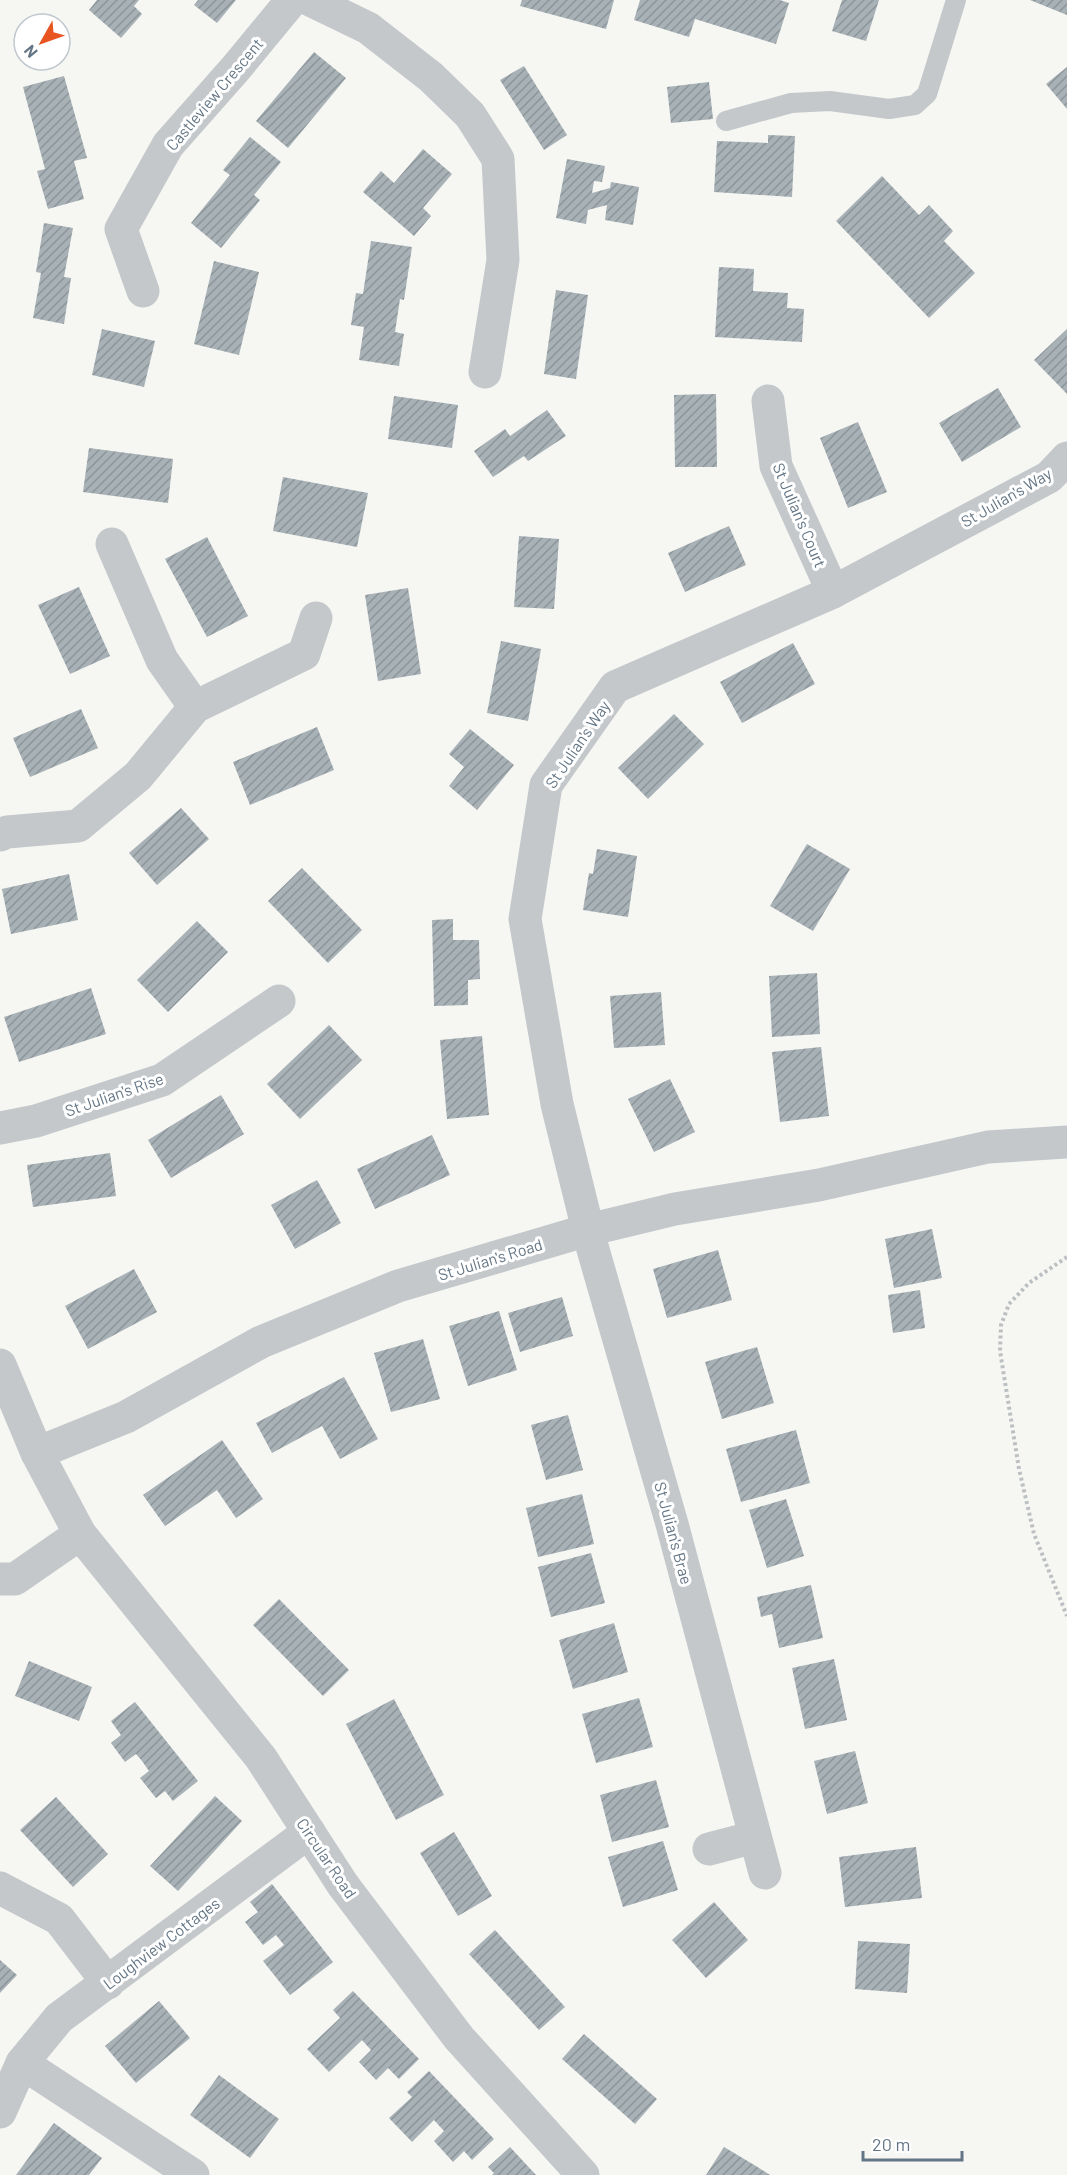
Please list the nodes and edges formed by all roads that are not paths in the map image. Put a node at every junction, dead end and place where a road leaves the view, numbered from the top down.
1 (292, 0) edge
2 (310, 0) edge
3 (956, 0) edge
4 (726, 121) dead end
5 (143, 291) dead end
6 (484, 372) dead end
7 (768, 401) dead end
8 (1067, 458) edge
9 (112, 544) dead end
10 (833, 592) junction
11 (316, 618) dead end
12 (195, 707) junction
13 (0, 835) edge
14 (279, 1001) dead end
15 (0, 1128) edge
16 (1067, 1142) edge
17 (588, 1230) junction
18 (0, 1365) edge
19 (37, 1453) junction
20 (80, 1534) junction
21 (0, 1579) edge
22 (309, 1832) junction
23 (755, 1837) junction
24 (709, 1849) dead end
25 (765, 1873) dead end
26 (0, 1888) edge
27 (108, 1983) junction
28 (22, 2063) junction
29 (0, 2112) edge
30 (193, 2175) edge
31 (583, 2175) edge

1 - 5 street, Castleview Crescent
2 - 6 street
3 - 4 lane
7 - 10 street, St Julian's Court
8 - 10 street, St Julian's Way
9 - 12 street
10 - 17 street, St Julian's Way
11 - 12 street
12 - 13 street
14 - 15 street, St Julian's Rise
16 - 17 street, St Julian's Road
17 - 19 street, St Julian's Road
17 - 23 street, St Julian's Brae
18 - 19 street
19 - 20 street, Circular Road
20 - 21 street
20 - 22 street, Circular Road
22 - 27 street, Loughview Cottages
22 - 31 street, Circular Road
23 - 24 street
23 - 25 street, St Julian's Brae
26 - 27 street
27 - 28 street, Loughview Cottages
28 - 29 street, Loughview Cottages
28 - 30 street

